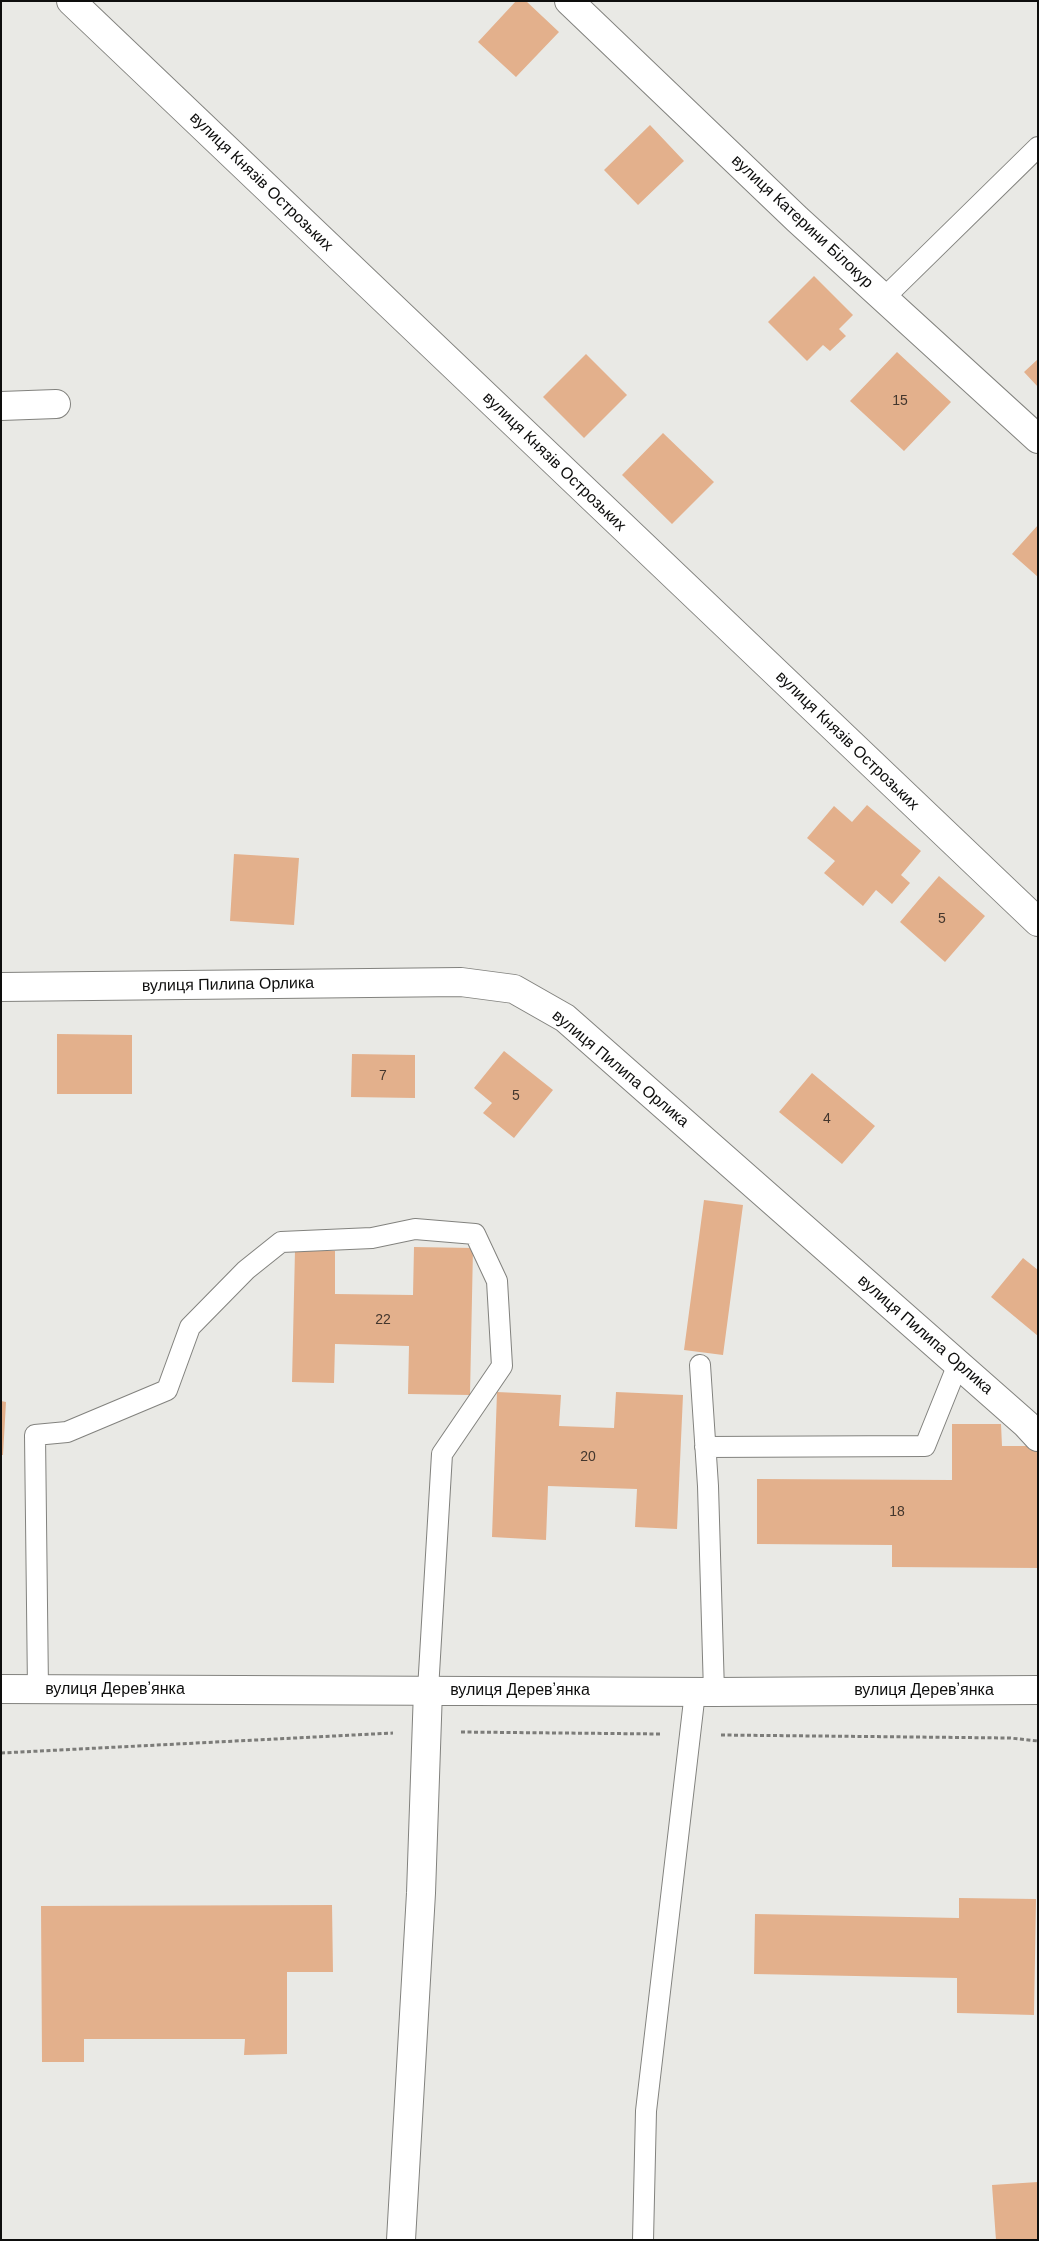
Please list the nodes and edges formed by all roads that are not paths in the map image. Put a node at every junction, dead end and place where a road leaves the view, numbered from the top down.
1 (71, 1) edge
2 (569, 1) edge
3 (1038, 147) edge
4 (884, 298) junction
5 (56, 404) dead end
6 (1, 406) edge
7 (1038, 439) edge
8 (1038, 922) edge
9 (1, 987) edge
10 (700, 1364) dead end
11 (958, 1364) junction
12 (1038, 1437) edge
13 (706, 1447) junction
14 (1, 1690) edge
15 (38, 1690) junction
16 (428, 1690) junction
17 (1038, 1690) edge
18 (704, 1692) junction
19 (401, 2240) edge
20 (643, 2240) edge

1 - 8 street, вулиця Князів Острозьких
2 - 4 street, вулиця Катерини Білокур
3 - 4 lane
4 - 7 street, вулиця Катерини Білокур
5 - 6 street
9 - 11 street, вулиця Пилипа Орлика
10 - 13 lane
11 - 12 street, вулиця Пилипа Орлика
11 - 13 lane
13 - 18 lane
14 - 15 street, вулиця Деревʼянка
15 - 16 street, вулиця Деревʼянка
15 - 16 lane
16 - 18 street, вулиця Деревʼянка
16 - 19 street
17 - 18 street, вулиця Деревʼянка
18 - 20 lane

